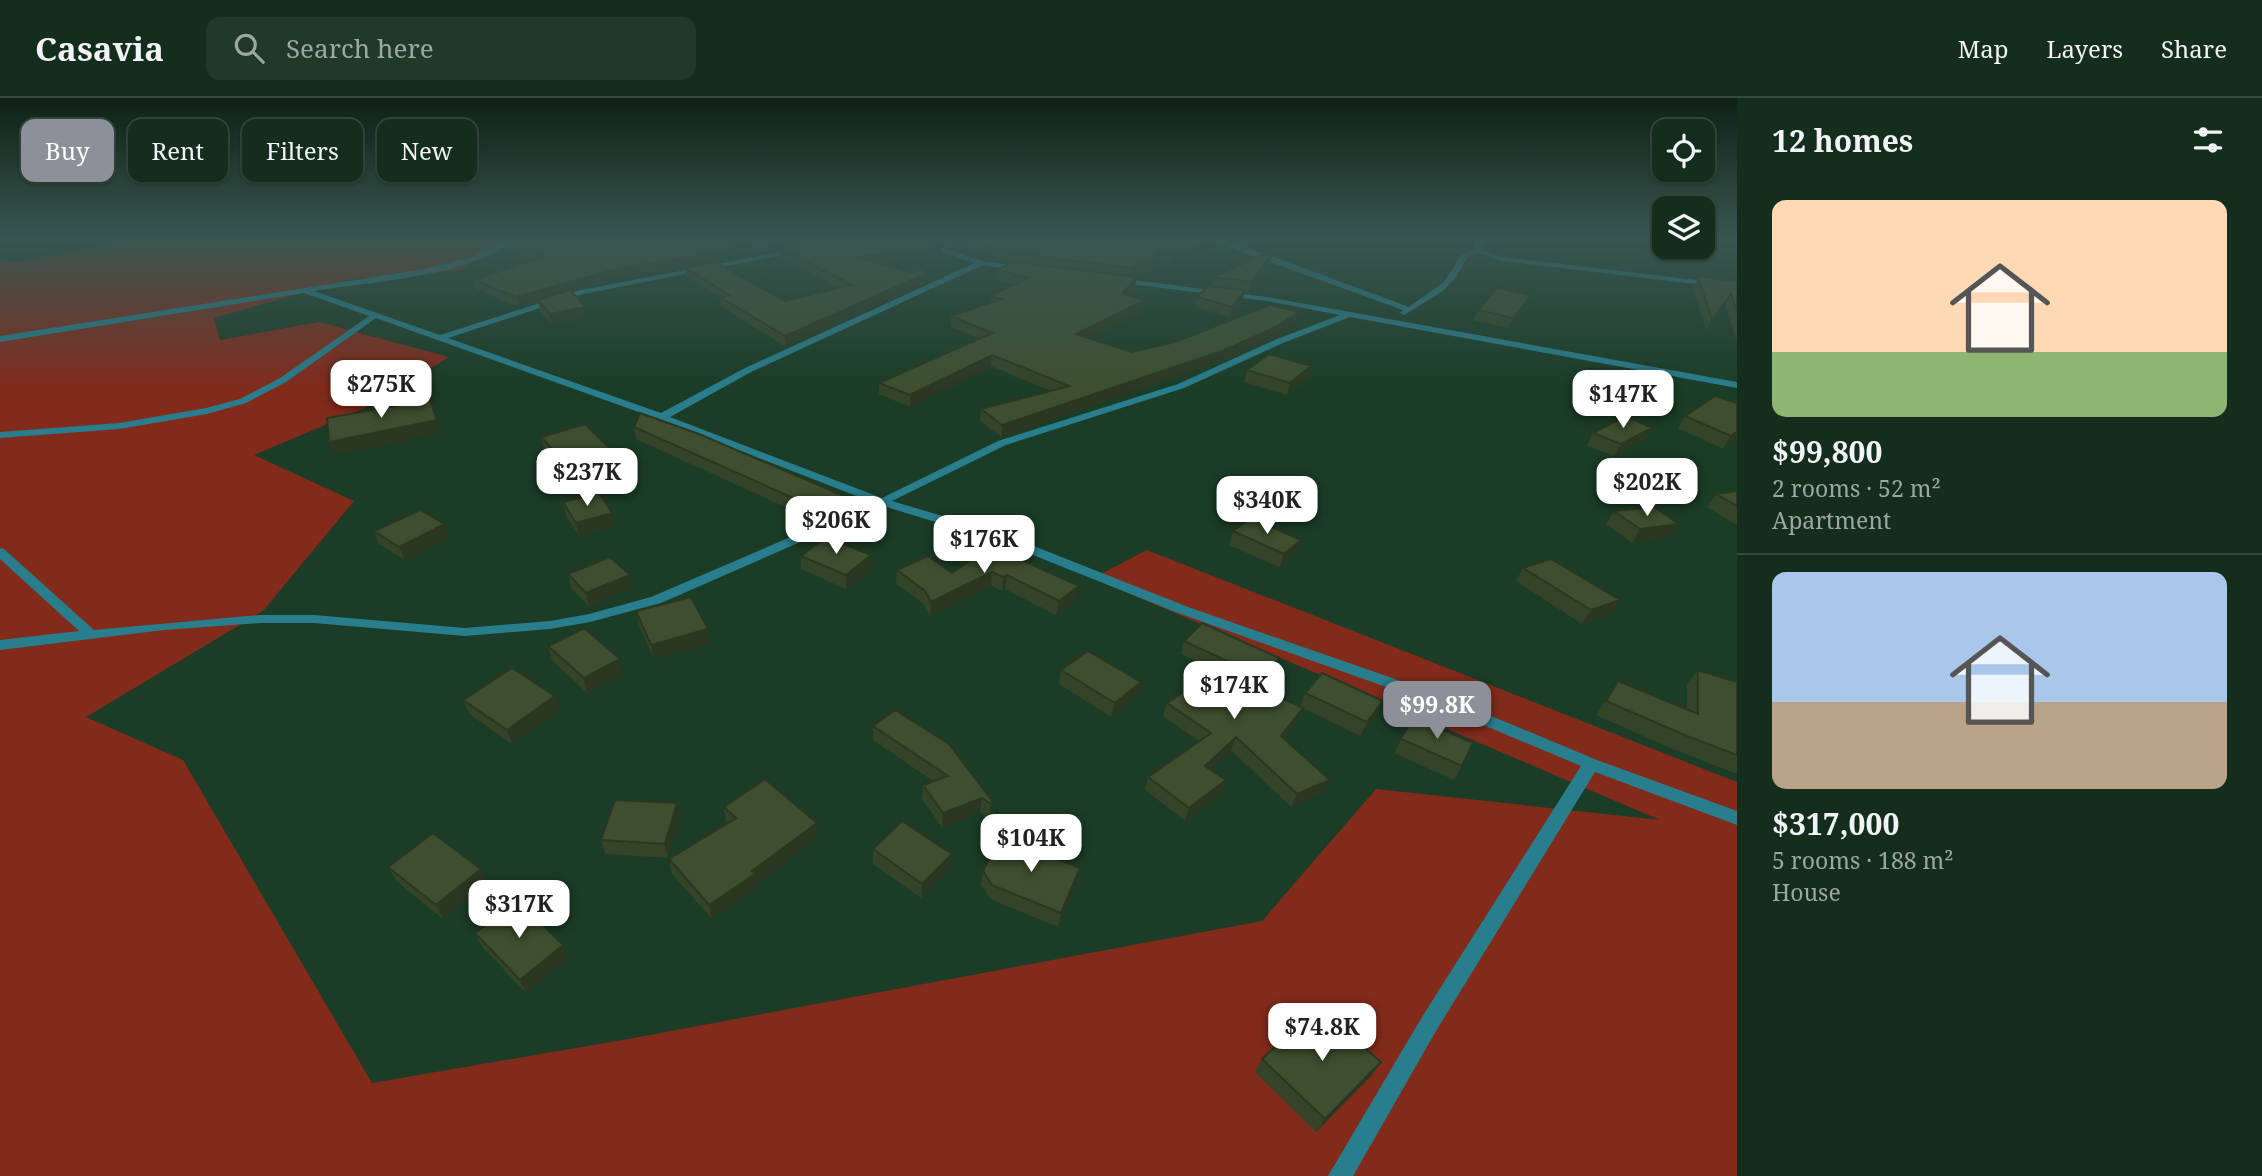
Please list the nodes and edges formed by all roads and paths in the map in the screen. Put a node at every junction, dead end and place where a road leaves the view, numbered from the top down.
1 (308, 289) edge
2 (595, 289) edge
3 (924, 289) edge
4 (1189, 289) edge
5 (1348, 289) edge
6 (1441, 289) edge
7 (304, 290) junction
8 (1410, 310) junction
9 (1349, 314) junction
10 (373, 317) junction
11 (1391, 321) junction
12 (437, 339) junction
13 (0, 340) edge
14 (1737, 385) edge
15 (662, 417) junction
16 (2, 436) edge
17 (882, 502) junction
18 (0, 552) edge
19 (90, 634) junction
20 (0, 645) edge
21 (1591, 764) junction
22 (1737, 818) edge
23 (1340, 1176) edge

1 - 7 street
2 - 12 street
3 - 15 street
4 - 9 street
5 - 8 street
6 - 8 street
7 - 10 street
7 - 13 street
8 - 11 street
9 - 11 street
9 - 17 street
10 - 12 street
10 - 16 street
11 - 14 street
12 - 15 street
15 - 17 street
17 - 19 street
17 - 21 street
18 - 19 street
19 - 20 street
21 - 22 street
21 - 23 street

